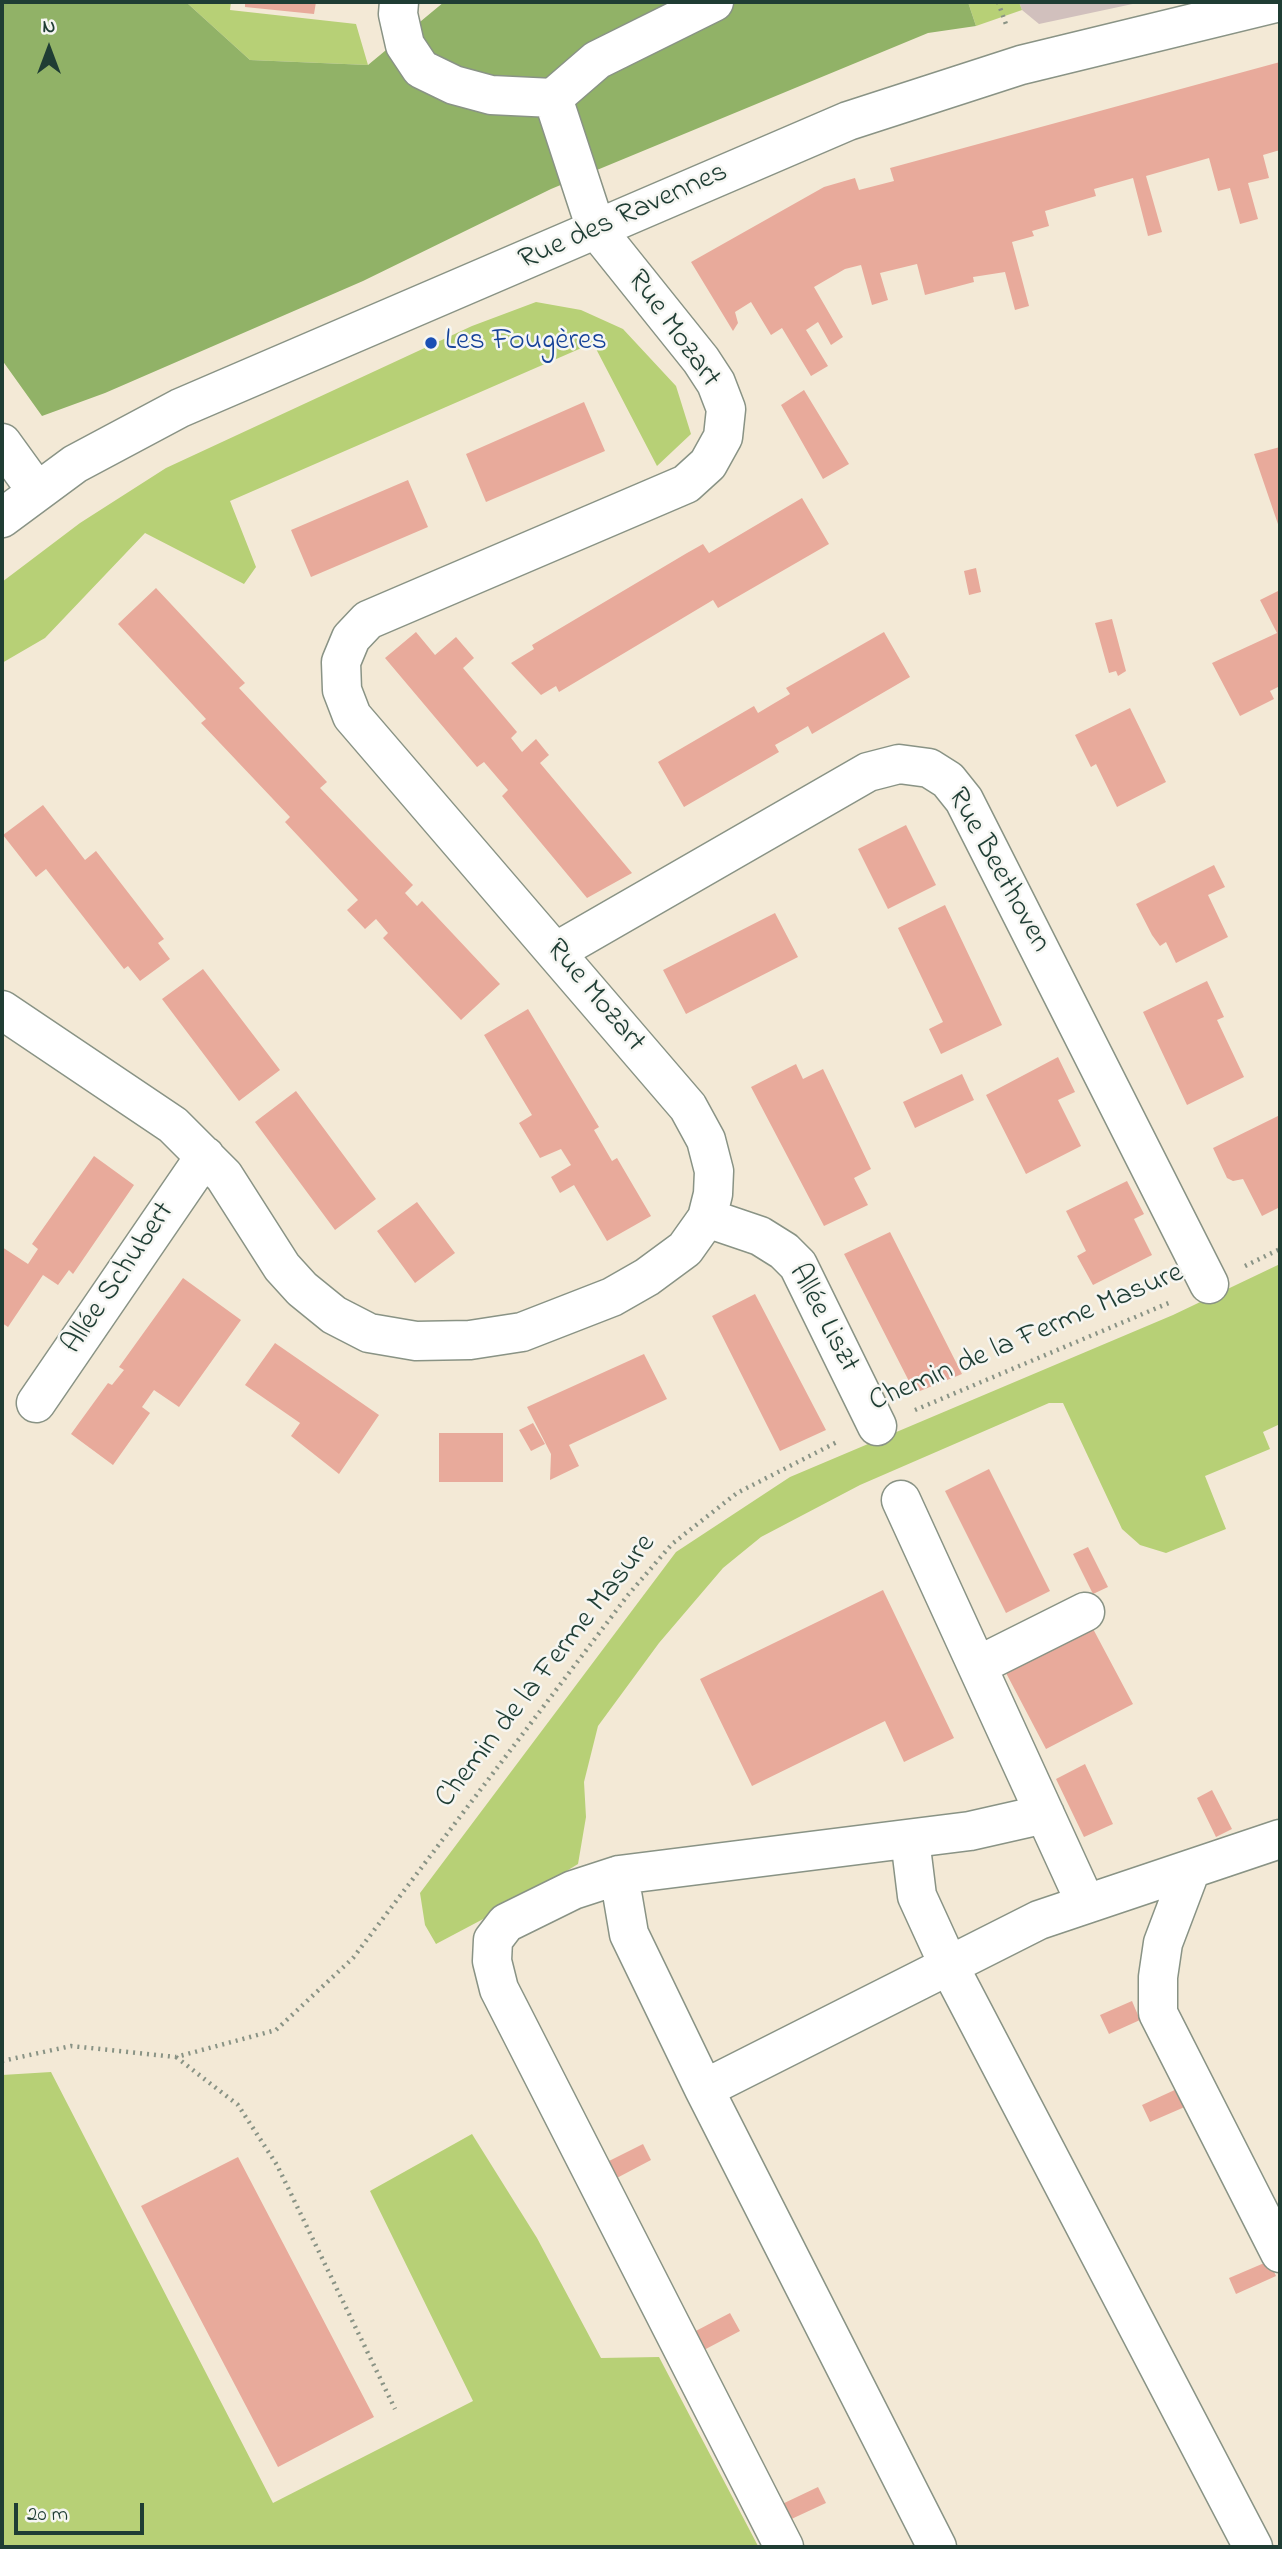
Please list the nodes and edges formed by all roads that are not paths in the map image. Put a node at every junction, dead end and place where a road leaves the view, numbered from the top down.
1 (399, 2) edge
2 (714, 2) edge
3 (1280, 2) edge
4 (553, 98) junction
5 (596, 229) junction
6 (2, 443) edge
7 (36, 490) junction
8 (2, 518) edge
9 (556, 951) junction
10 (2, 1010) edge
11 (205, 1156) junction
12 (707, 1218) junction
13 (1209, 1284) road end
14 (36, 1403) dead end
15 (877, 1426) road end
16 (901, 1500) dead end
17 (1084, 1612) dead end
18 (977, 1665) junction
19 (1045, 1814) junction
20 (910, 1839) junction
21 (1280, 1839) edge
22 (1191, 1869) junction
23 (619, 1875) junction
24 (1086, 1904) junction
25 (948, 1966) junction
26 (704, 2089) junction
27 (1280, 2253) edge
28 (784, 2547) edge
29 (937, 2547) edge
30 (1252, 2547) edge

1 - 4 street
2 - 4 street
3 - 5 street, Rue des Ravennes
4 - 5 street
5 - 7 street, Rue des Ravennes
5 - 9 street, Rue Mozart
6 - 7 street
7 - 8 street, Rue des Ravennes
9 - 12 street, Rue Mozart
9 - 13 street, Rue Beethoven
10 - 11 street, Rue Mozart
11 - 12 street, Rue Mozart
11 - 14 street, Allée Schubert
12 - 15 street, Allée Liszt
16 - 18 street
17 - 18 street
18 - 19 street
19 - 20 street
19 - 24 street
20 - 23 street
20 - 25 street
21 - 22 street
22 - 24 street
22 - 27 street
23 - 26 street
23 - 28 street
24 - 25 street
25 - 26 street
25 - 30 street
26 - 29 street

